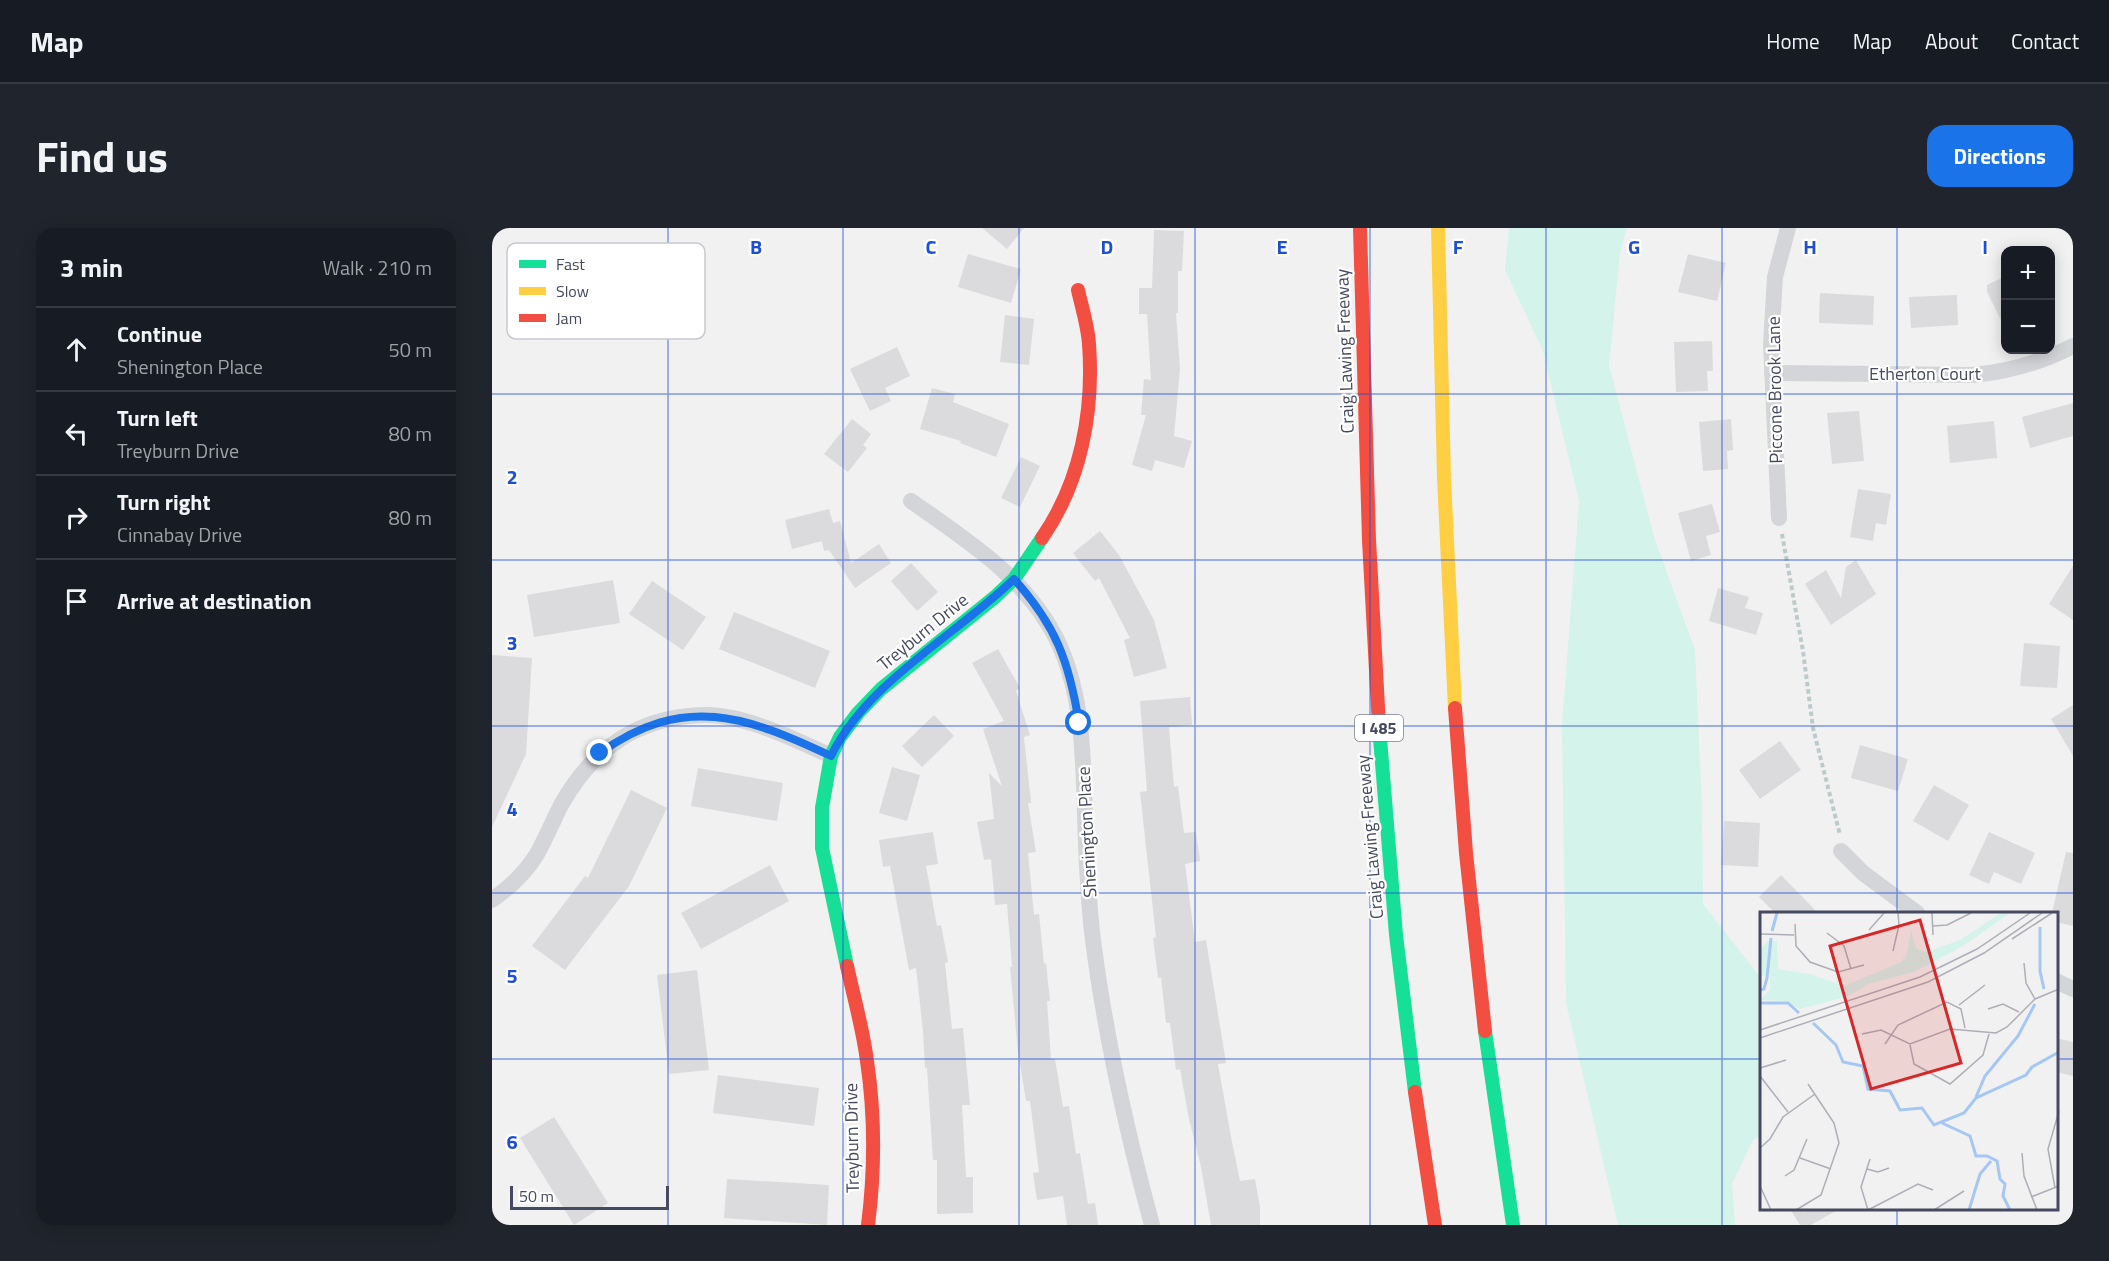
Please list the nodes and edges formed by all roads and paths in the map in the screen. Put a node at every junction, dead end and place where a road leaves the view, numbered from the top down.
1 (1360, 228) edge
2 (1438, 228) edge
3 (1788, 228) edge
4 (1078, 290) dead end
5 (2073, 346) edge
6 (1772, 372) junction
7 (911, 501) dead end
8 (1779, 518) joint
9 (1014, 579) junction
10 (831, 756) junction
11 (1841, 852) joint
12 (492, 900) edge
13 (1916, 912) edge
14 (2058, 982) edge
15 (2073, 989) edge
16 (868, 1225) edge
17 (1152, 1225) edge
18 (1435, 1225) edge
19 (1513, 1225) edge

1 - 18 main road, Craig Lawing Freeway / I 485
2 - 19 main road
3 - 6 street, Piccone Brook Lane
4 - 9 main road, Treyburn Drive
5 - 6 street, Etherton Court
6 - 8 street, Piccone Brook Lane
7 - 9 street, Shenington Place
8 - 11 path
9 - 10 main road, Treyburn Drive
9 - 17 street, Shenington Place
10 - 12 street
10 - 16 main road, Treyburn Drive
11 - 13 street
14 - 15 street

